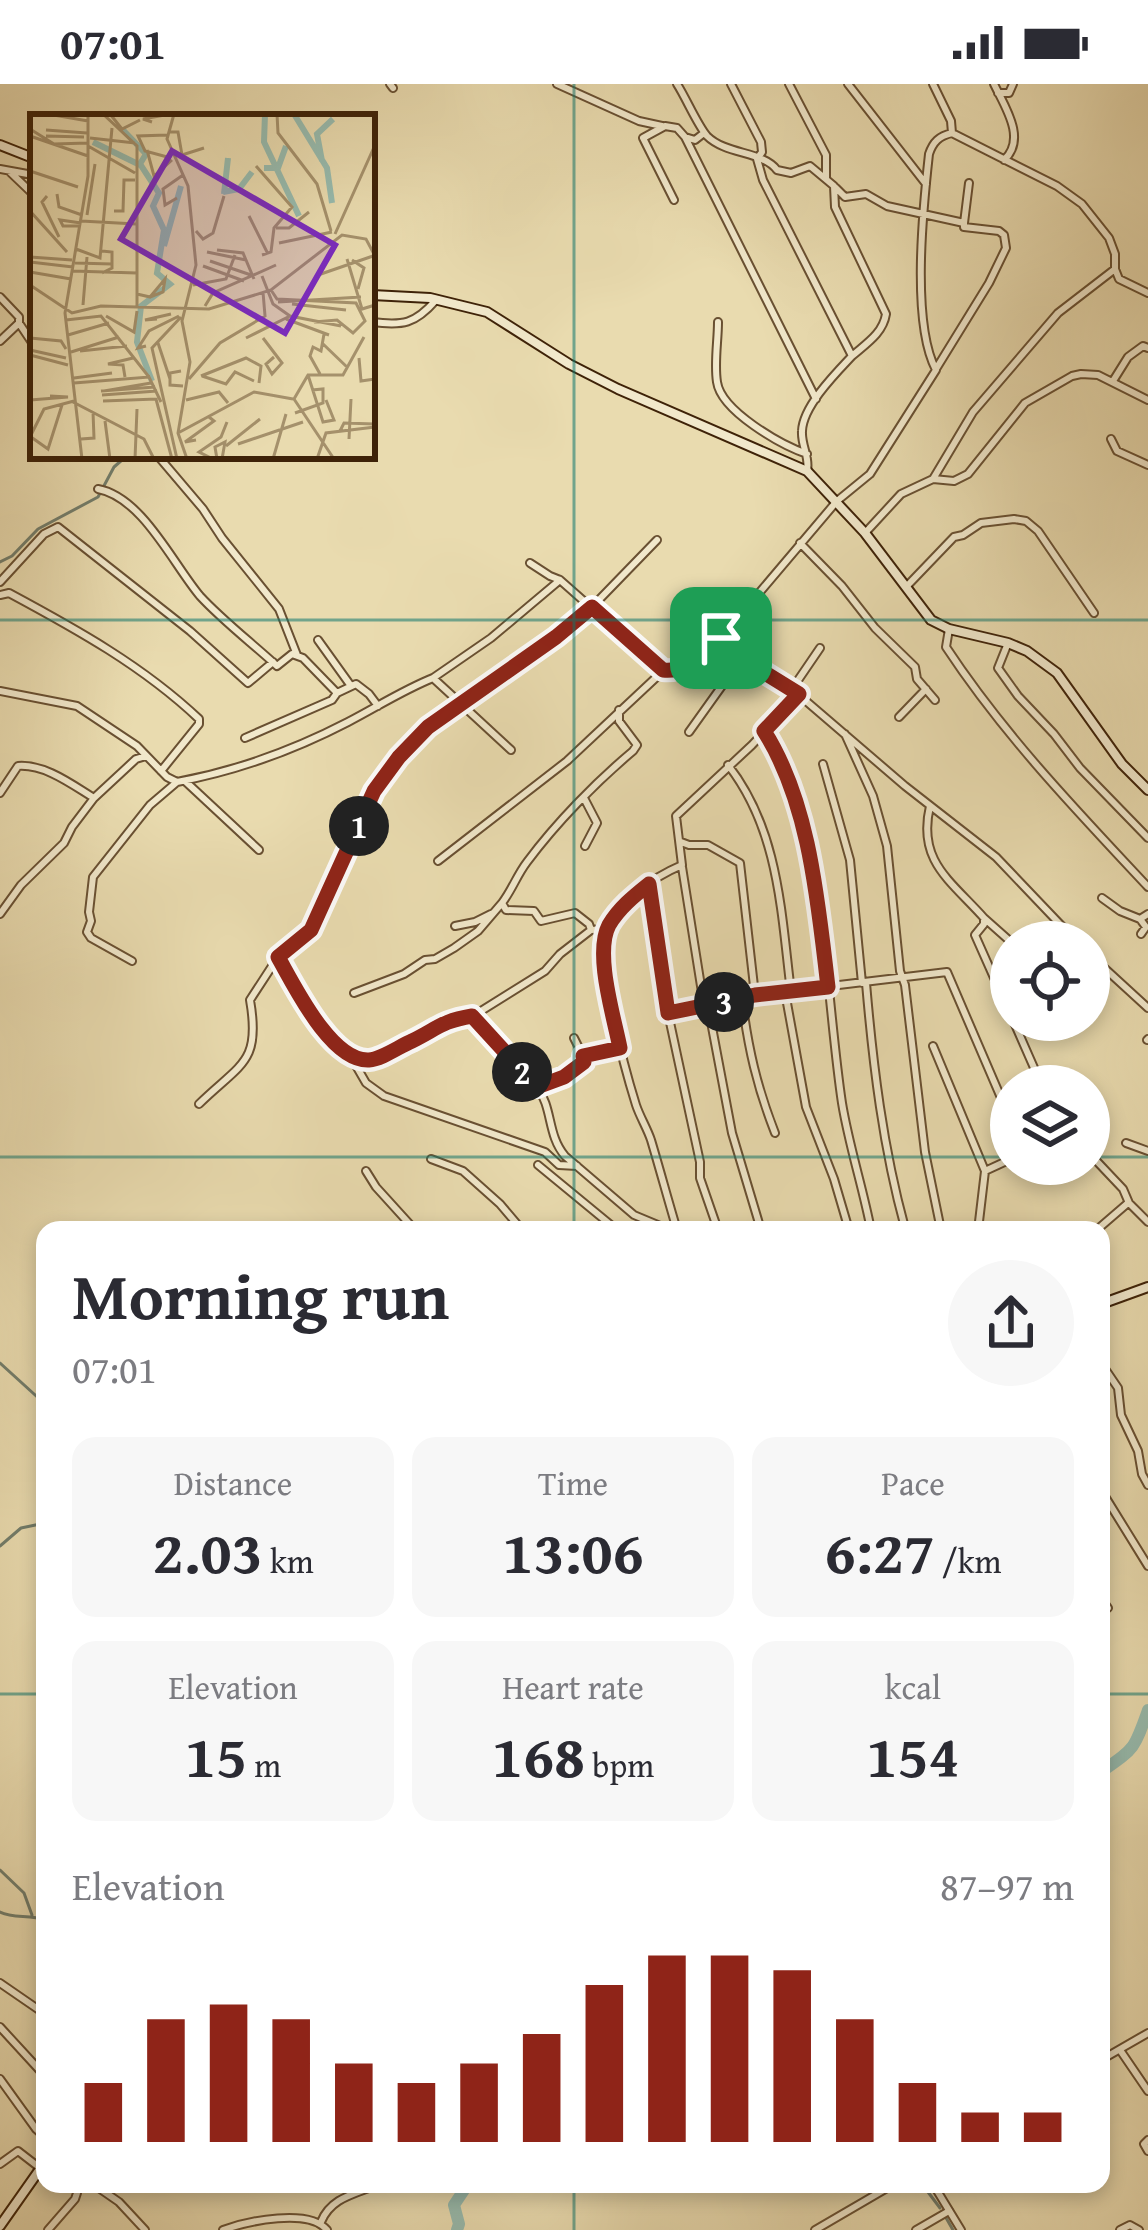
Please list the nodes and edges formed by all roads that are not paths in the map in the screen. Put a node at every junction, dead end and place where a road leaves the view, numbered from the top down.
1 (557, 84) edge
2 (677, 84) edge
3 (731, 84) edge
4 (789, 84) edge
5 (848, 84) edge
6 (933, 84) edge
7 (1013, 84) edge
8 (996, 88) edge
9 (665, 126) junction
10 (704, 133) junction
11 (952, 133) junction
12 (685, 137) junction
13 (0, 145) edge
14 (30, 157) edge
15 (757, 159) junction
16 (1004, 160) junction
17 (0, 169) edge
18 (10, 172) junction
19 (30, 175) edge
20 (826, 178) junction
21 (969, 183) dead end
22 (926, 184) junction
23 (834, 186) junction
24 (30, 192) edge
25 (674, 200) dead end
26 (925, 216) junction
27 (964, 223) junction
28 (1115, 269) junction
29 (1148, 293) edge
30 (375, 296) edge
31 (0, 297) edge
32 (436, 300) junction
33 (375, 322) edge
34 (718, 322) dead end
35 (19, 323) junction
36 (30, 340) edge
37 (0, 341) edge
38 (1148, 348) edge
39 (853, 356) junction
40 (936, 370) junction
41 (1113, 381) junction
42 (816, 399) junction
43 (1148, 400) edge
44 (1111, 440) dead end
45 (807, 454) junction
46 (161, 459) edge
47 (1148, 464) edge
48 (807, 471) junction
49 (933, 479) junction
50 (98, 489) dead end
51 (837, 501) junction
52 (865, 533) junction
53 (657, 540) dead end
54 (800, 542) junction
55 (530, 563) dead end
56 (560, 580) junction
57 (0, 582) edge
58 (907, 586) junction
59 (0, 595) edge
60 (592, 607) junction
61 (1094, 614) dead end
62 (949, 629) junction
63 (721, 638) junction
64 (318, 640) dead end
65 (1008, 643) junction
66 (820, 648) dead end
67 (297, 656) junction
68 (273, 662) junction
69 (740, 662) junction
70 (663, 670) junction
71 (433, 679) junction
72 (351, 686) junction
73 (926, 689) junction
74 (0, 691) edge
75 (795, 692) junction
76 (337, 693) junction
77 (935, 700) dead end
78 (460, 704) junction
79 (378, 706) junction
80 (619, 710) junction
81 (899, 717) dead end
82 (764, 731) junction
83 (689, 732) dead end
84 (845, 734) junction
85 (245, 738) dead end
86 (511, 750) dead end
87 (146, 756) junction
88 (823, 764) dead end
89 (728, 765) junction
90 (161, 771) junction
91 (181, 782) junction
92 (1148, 790) edge
93 (0, 793) edge
94 (94, 798) junction
95 (584, 798) junction
96 (930, 806) junction
97 (1148, 838) edge
98 (681, 842) junction
99 (585, 846) dead end
100 (260, 850) dead end
101 (438, 861) dead end
102 (682, 865) junction
103 (649, 884) junction
104 (1148, 887) edge
105 (1102, 898) dead end
106 (502, 903) junction
107 (494, 912) junction
108 (0, 914) edge
109 (1144, 917) edge
110 (984, 918) junction
111 (1057, 921) edge
112 (990, 923) edge
113 (455, 926) dead end
114 (607, 929) junction
115 (591, 930) junction
116 (1141, 934) dead end
117 (278, 957) junction
118 (132, 961) dead end
119 (990, 969) edge
120 (1110, 973) edge
121 (903, 978) junction
122 (864, 982) junction
123 (828, 987) junction
124 (788, 992) junction
125 (354, 993) dead end
126 (755, 995) junction
127 (742, 999) junction
128 (706, 1005) junction
129 (1148, 1008) edge
130 (668, 1013) junction
131 (472, 1016) junction
132 (574, 1038) dead end
133 (933, 1046) dead end
134 (620, 1048) junction
135 (583, 1056) junction
136 (351, 1057) junction
137 (990, 1072) edge
138 (537, 1087) junction
139 (199, 1104) dead end
140 (775, 1132) dead end
141 (1126, 1143) dead end
142 (1148, 1151) edge
143 (431, 1159) dead end
144 (538, 1165) dead end
145 (577, 1166) junction
146 (990, 1169) edge
147 (985, 1171) junction
148 (366, 1172) dead end
149 (1110, 1176) edge
150 (1129, 1203) junction
151 (407, 1221) edge
152 (514, 1221) edge
153 (606, 1221) edge
154 (650, 1221) edge
155 (671, 1221) edge
156 (713, 1221) edge
157 (758, 1221) edge
158 (846, 1221) edge
159 (869, 1221) edge
160 (902, 1221) edge
161 (939, 1221) edge
162 (979, 1221) edge
163 (1107, 1221) edge
164 (1148, 1222) edge
165 (1148, 1287) edge
166 (1110, 1301) edge
167 (1110, 1376) edge
168 (1148, 1485) edge
169 (1110, 1505) edge
170 (1148, 1566) edge
171 (0, 1983) edge
172 (36, 2008) edge
173 (0, 2027) edge
174 (1148, 2033) edge
175 (1119, 2049) junction
176 (1110, 2054) edge
177 (36, 2064) edge
178 (0, 2079) edge
179 (1148, 2091) edge
180 (36, 2129) edge
181 (1148, 2140) edge
182 (1148, 2151) edge
183 (36, 2161) edge
184 (0, 2164) edge
185 (36, 2175) edge
186 (75, 2193) edge
187 (106, 2193) edge
188 (351, 2193) edge
189 (879, 2193) edge
190 (939, 2193) edge
191 (950, 2210) junction
192 (321, 2222) junction
193 (0, 2226) edge
194 (48, 2230) edge
195 (145, 2230) edge
196 (223, 2230) edge
197 (328, 2230) edge
198 (815, 2230) edge
199 (916, 2230) edge
200 (962, 2230) edge
201 (1120, 2230) edge
202 (1139, 2230) edge

1 - 9 street
2 - 10 street
3 - 15 street
4 - 20 street
5 - 22 street
6 - 11 street
7 - 8 street
8 - 16 street
9 - 12 street
9 - 25 street
10 - 12 street
10 - 15 street
11 - 16 street
11 - 22 street
12 - 42 street
13 - 14 main road
15 - 20 street
15 - 39 street
16 - 28 street
17 - 18 street
18 - 19 street
18 - 24 street
20 - 23 street
21 - 27 street
22 - 26 street
23 - 26 street
23 - 39 street
26 - 27 street
26 - 40 street
27 - 40 street
28 - 29 street
28 - 49 street
30 - 32 main road
31 - 35 street
32 - 33 street
32 - 48 main road
34 - 45 street
35 - 36 street
35 - 37 street
38 - 41 street
39 - 42 street
40 - 51 street
41 - 43 street
41 - 49 street
42 - 45 street
44 - 47 street
45 - 48 street
46 - 67 street
48 - 51 main road
49 - 52 street
50 - 68 street
51 - 52 main road
51 - 54 street
52 - 58 main road
53 - 60 street
54 - 63 street
54 - 73 street
55 - 56 street
56 - 60 street
56 - 71 street
57 - 68 street
58 - 61 street
58 - 62 main road
59 - 90 street
60 - 70 street
60 - 78 street
62 - 65 main road
62 - 104 street
63 - 69 street
63 - 70 street
64 - 72 street
65 - 92 main road
65 - 97 street
66 - 75 street
67 - 68 street
67 - 76 street
69 - 75 street
69 - 83 street
70 - 80 street
71 - 78 street
71 - 79 street
72 - 76 street
72 - 79 street
73 - 77 street
73 - 81 street
74 - 87 street
75 - 82 street
75 - 84 street
76 - 85 street
78 - 86 street
78 - 117 street
79 - 91 street
80 - 95 street
80 - 101 street
82 - 89 street
82 - 123 street
84 - 96 street
84 - 121 street
87 - 90 street
87 - 94 street
88 - 122 street
89 - 98 street
89 - 124 street
90 - 91 street
91 - 100 street
91 - 118 street
93 - 94 street
94 - 108 street
95 - 99 street
95 - 106 street
96 - 110 street
96 - 111 street
98 - 102 street
98 - 126 street
102 - 103 street
102 - 128 street
103 - 114 street
103 - 130 street
105 - 109 street
106 - 107 street
106 - 115 street
107 - 113 street
107 - 125 street
109 - 116 street
110 - 112 street
110 - 119 street
114 - 115 street
114 - 134 street
115 - 131 street
117 - 136 street
117 - 139 street
120 - 129 street
121 - 122 street
121 - 137 street
121 - 161 street
122 - 123 street
122 - 160 street
123 - 124 street
123 - 159 street
124 - 126 street
124 - 158 street
126 - 127 street
127 - 128 street
127 - 140 street
128 - 130 street
128 - 157 street
130 - 156 street
131 - 136 street
131 - 138 street
132 - 135 street
133 - 147 street
134 - 135 street
134 - 155 street
135 - 138 street
136 - 145 street
138 - 145 street
141 - 142 street
143 - 152 street
144 - 153 street
145 - 154 street
146 - 147 street
147 - 162 street
148 - 151 street
149 - 150 street
150 - 163 street
150 - 164 street
165 - 166 main road
167 - 168 street
169 - 170 street
171 - 172 street
173 - 177 street
174 - 175 street
175 - 176 street
175 - 179 street
178 - 180 street
181 - 182 street
183 - 184 street
185 - 193 main road
186 - 194 street
187 - 195 street
188 - 192 street
189 - 198 street
190 - 191 street
191 - 199 street
191 - 200 street
192 - 196 street
192 - 197 street
201 - 202 street

